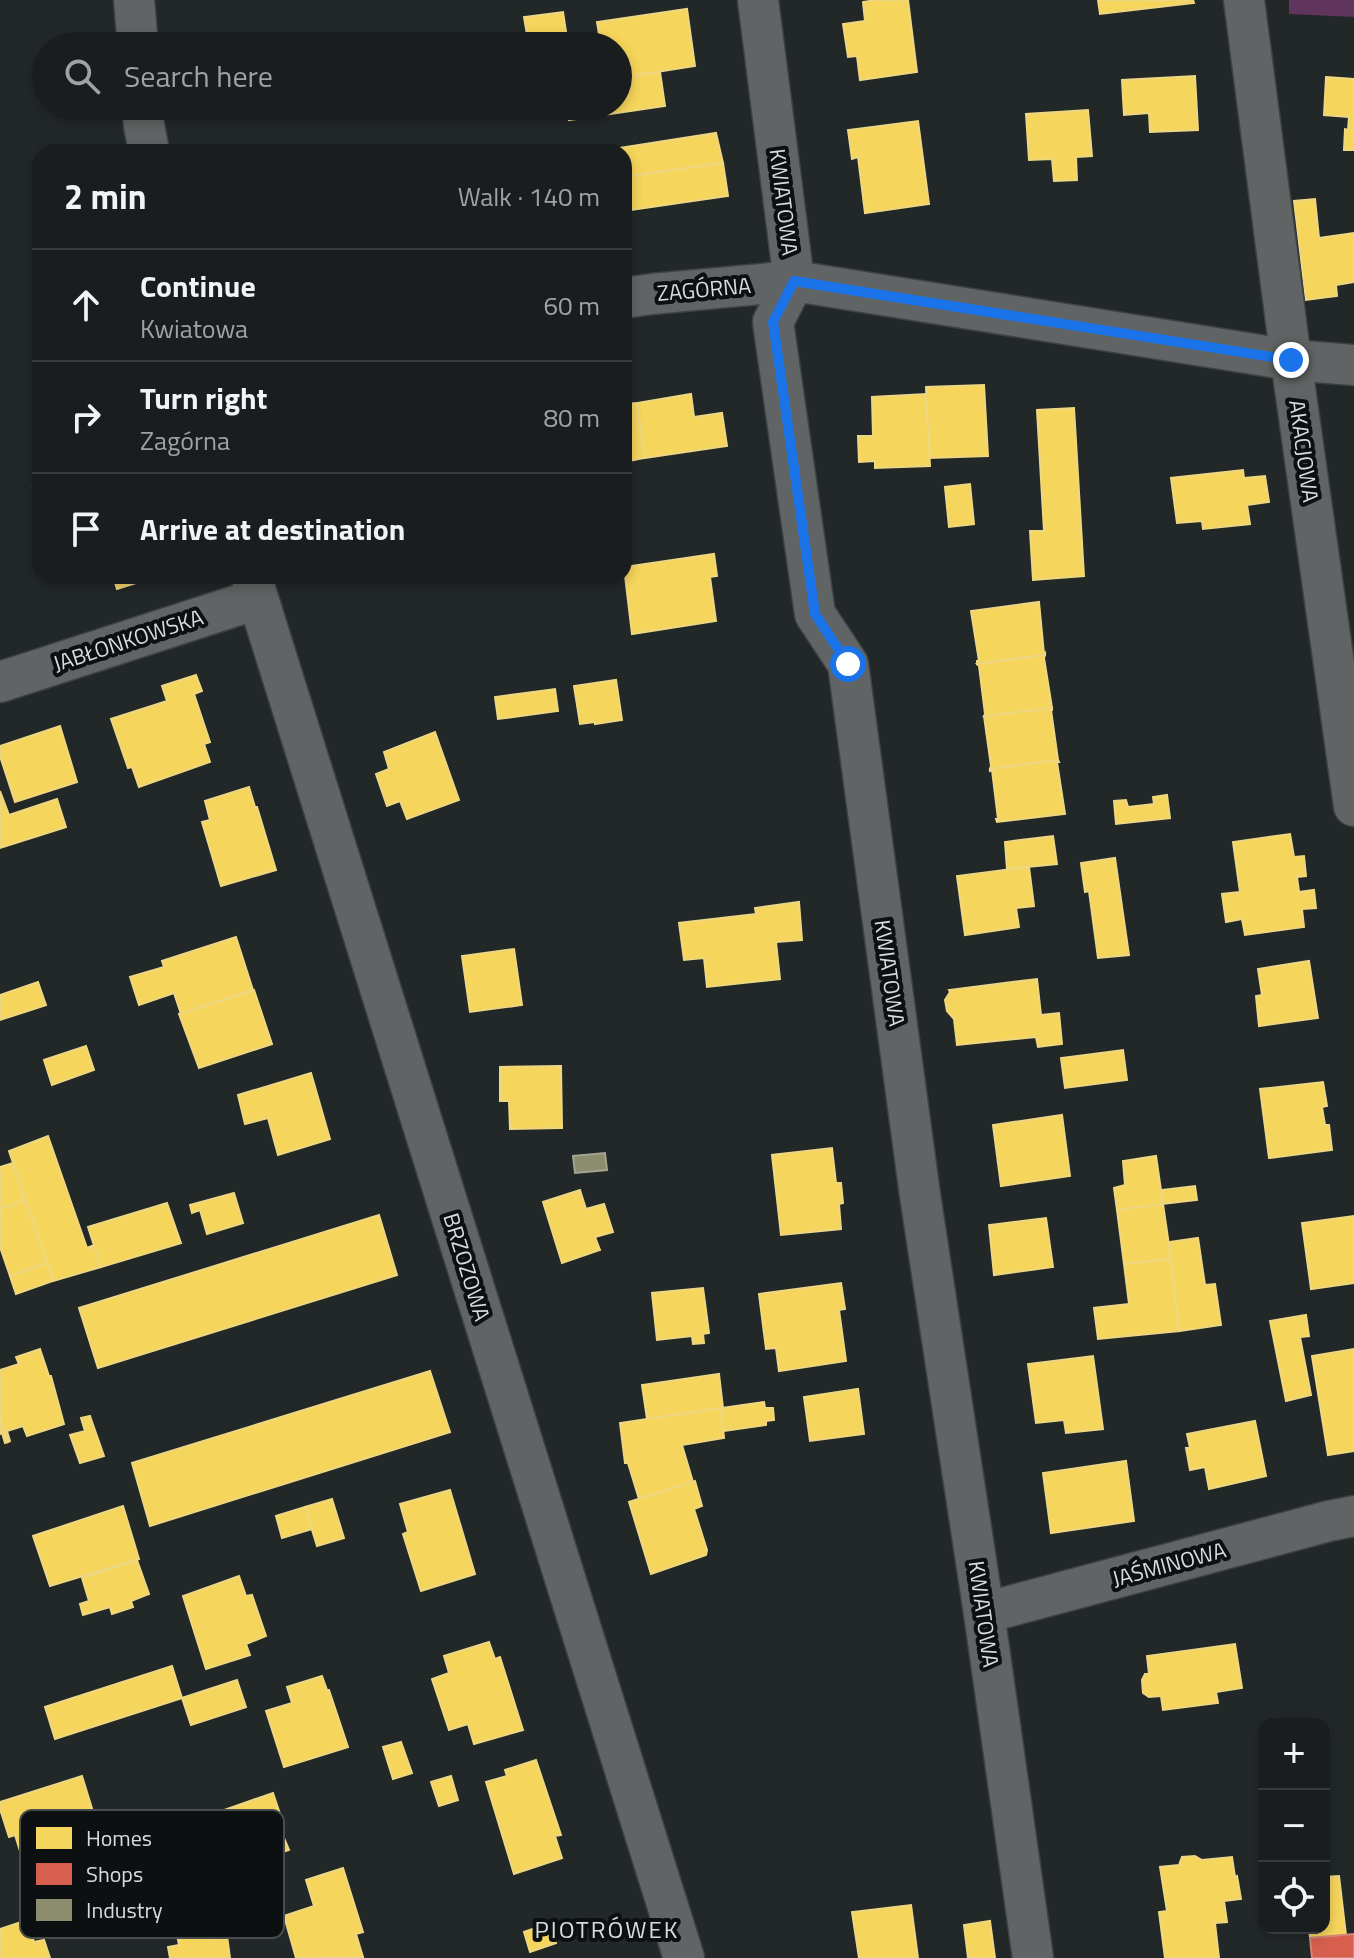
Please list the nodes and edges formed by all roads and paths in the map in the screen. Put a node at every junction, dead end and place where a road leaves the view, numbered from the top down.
1 (134, 0) edge
2 (758, 0) edge
3 (1244, 0) edge
4 (137, 32) edge
5 (143, 120) edge
6 (148, 144) edge
7 (794, 281) junction
8 (632, 297) edge
9 (1291, 360) junction
10 (1354, 365) edge
11 (254, 588) edge
12 (0, 682) edge
13 (1354, 806) edge
14 (1354, 1516) edge
15 (984, 1613) junction
16 (684, 1958) edge
17 (1033, 1958) edge

1 - 4 street
2 - 7 street, KWIATOWA
3 - 9 street, AKACJOWA
5 - 6 street
7 - 8 street, ZAGÓRNA
7 - 9 street, ZAGÓRNA
7 - 15 street, KWIATOWA
9 - 10 street, ZAGÓRNA
9 - 13 street, AKACJOWA
11 - 12 street, JABŁONKOWSKA
11 - 16 street, BRZOZOWA
14 - 15 street, JAŚMINOWA
15 - 17 street, KWIATOWA

